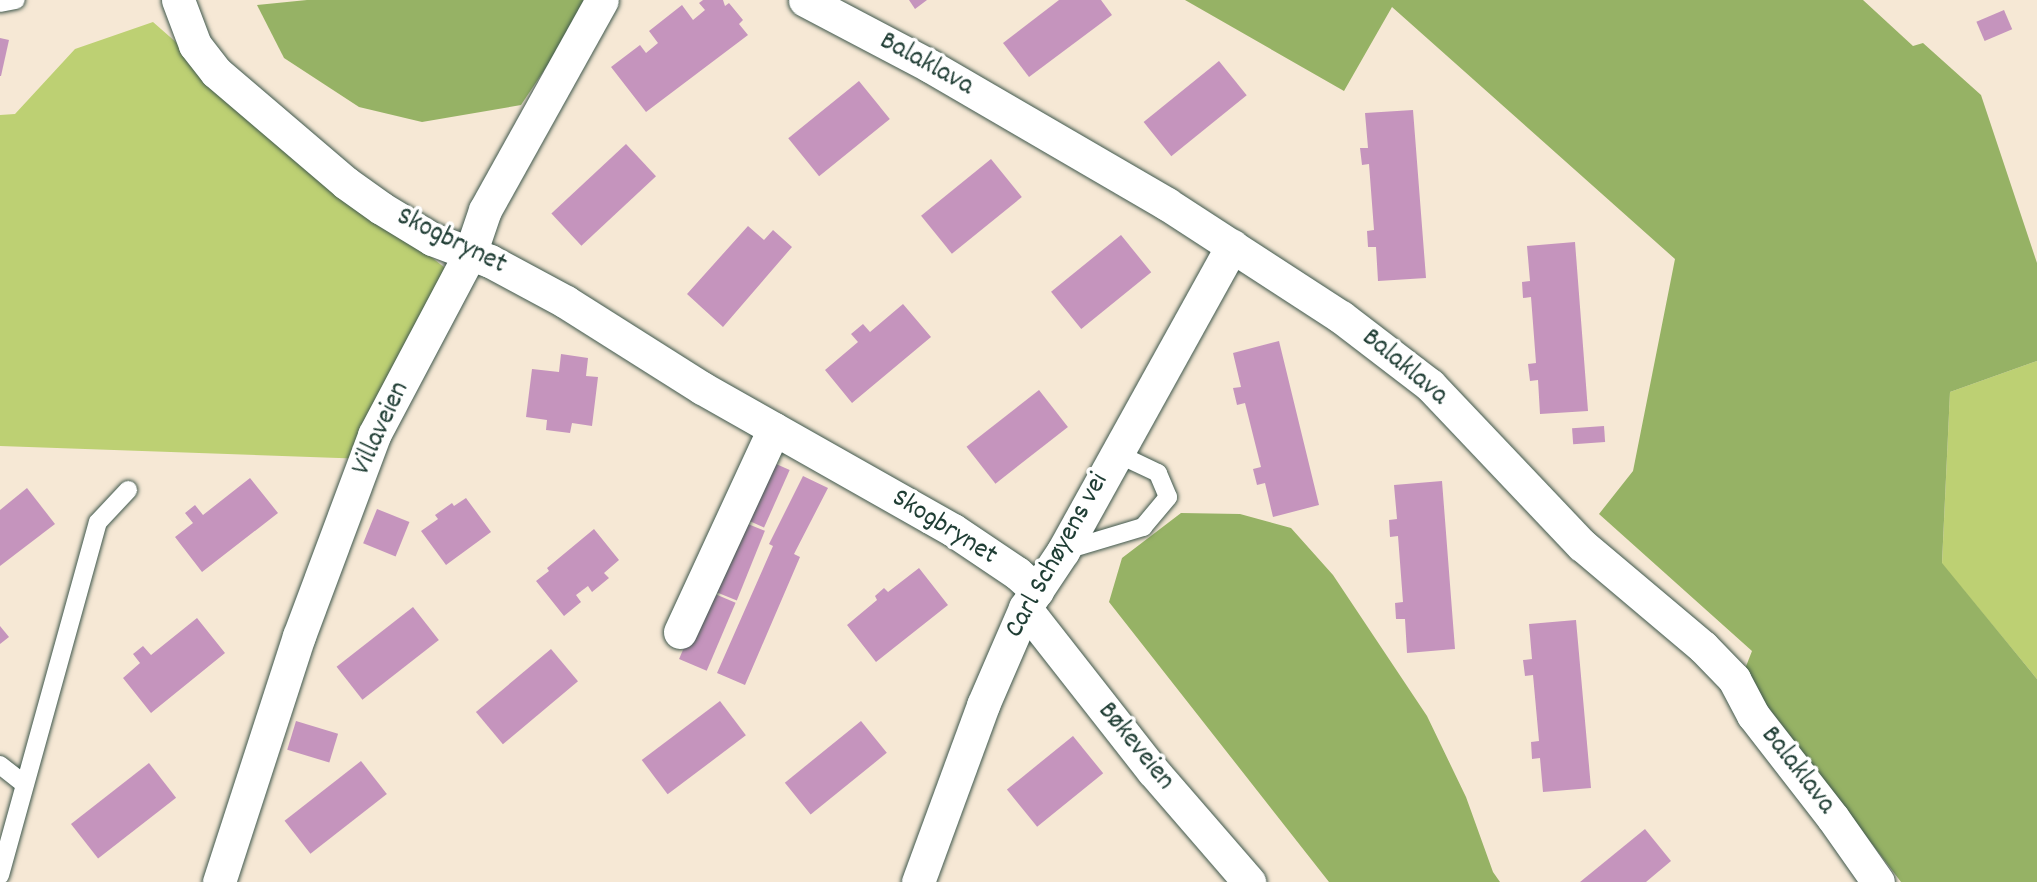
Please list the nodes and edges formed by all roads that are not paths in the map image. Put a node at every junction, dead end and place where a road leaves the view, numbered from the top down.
1 (16, 0) edge
2 (178, 0) edge
3 (601, 0) edge
4 (805, 0) edge
5 (0, 3) edge
6 (1232, 246) junction
7 (470, 254) junction
8 (774, 429) junction
9 (1116, 453) junction
10 (128, 490) dead end
11 (1063, 551) junction
12 (1031, 600) junction
13 (680, 632) dead end
14 (0, 765) edge
15 (24, 784) junction
16 (0, 875) edge
17 (219, 882) edge
18 (918, 882) edge
19 (1249, 882) edge
20 (1878, 882) edge

1 - 5 lane
2 - 7 street, Skogbrynet
3 - 7 street, Villaveien
4 - 6 street, Balaklava
6 - 9 street, Carl Schøyens vei
6 - 20 street, Balaklava
7 - 8 street, Skogbrynet
7 - 17 street, Villaveien
8 - 12 street, Skogbrynet
8 - 13 street
9 - 11 street, Carl Schøyens vei
9 - 11 lane
10 - 15 lane
11 - 12 street, Carl Schøyens vei
12 - 18 street, Carl Schøyens vei
12 - 19 street, Bøkeveien
14 - 15 lane
15 - 16 lane

